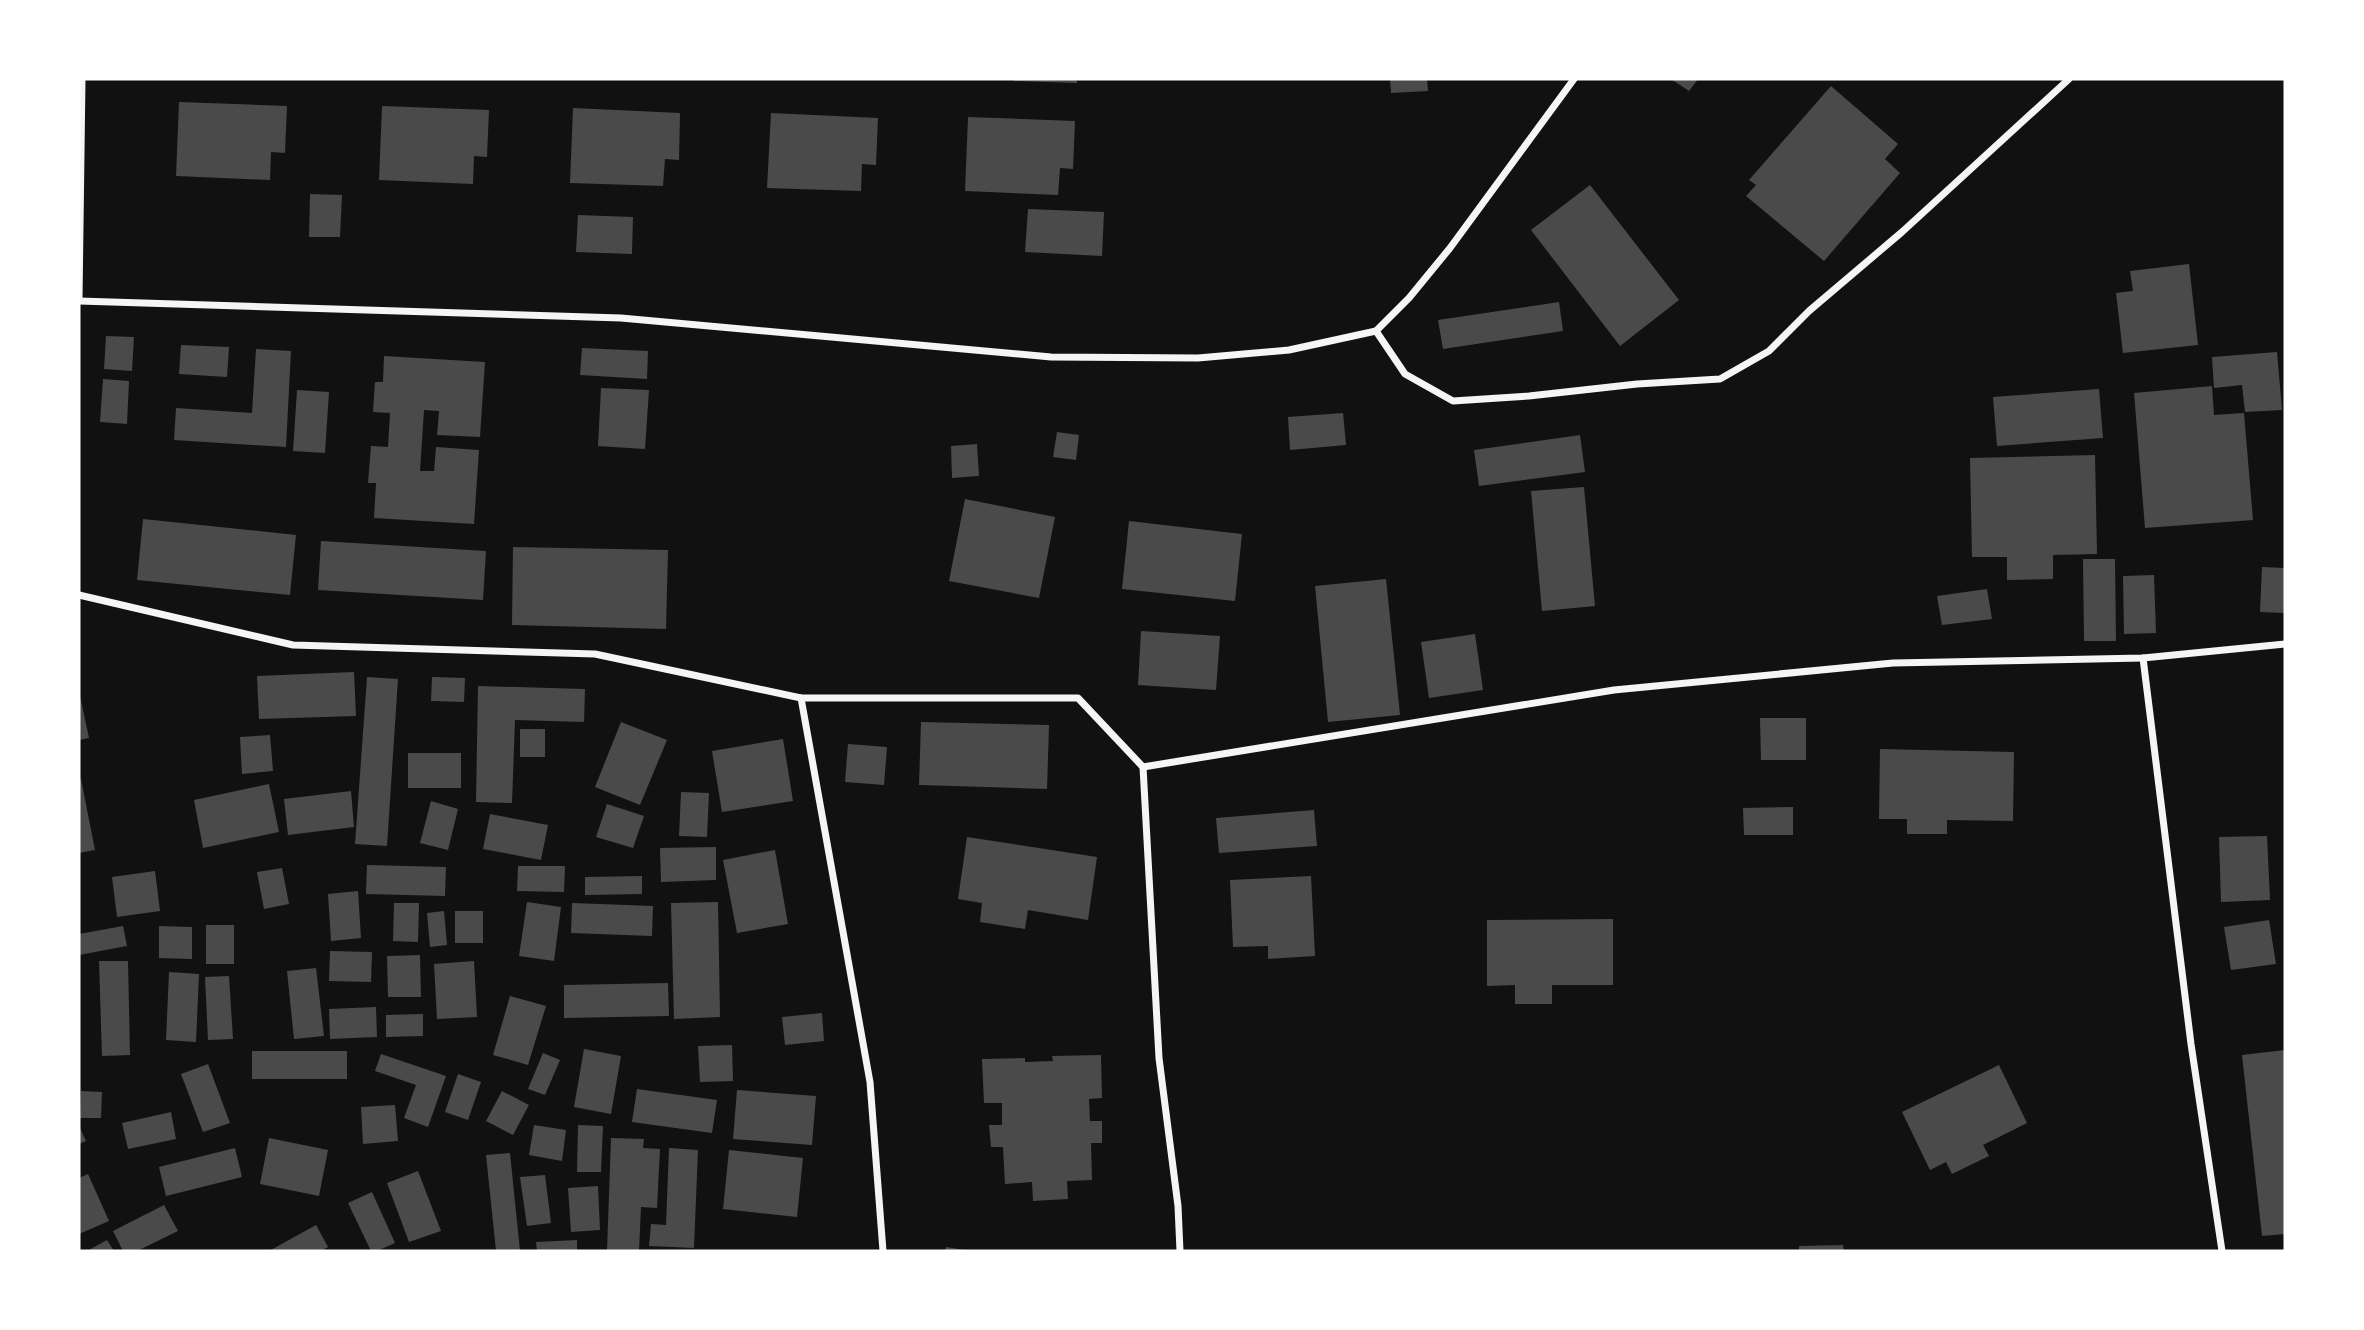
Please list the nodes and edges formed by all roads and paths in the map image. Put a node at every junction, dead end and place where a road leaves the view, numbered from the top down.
1 (82, 79) edge
2 (1574, 79) edge
3 (2069, 79) edge
4 (79, 300) edge
5 (1376, 331) junction
6 (79, 594) edge
7 (2285, 644) edge
8 (2143, 658) junction
9 (801, 698) junction
10 (1143, 767) junction
11 (883, 1251) edge
12 (1180, 1251) edge
13 (2222, 1251) edge

1 - 4 street
2 - 5 street
3 - 5 street
4 - 5 street
6 - 9 street
7 - 8 street
8 - 10 street
8 - 13 street
9 - 10 street
9 - 11 street
10 - 12 street

